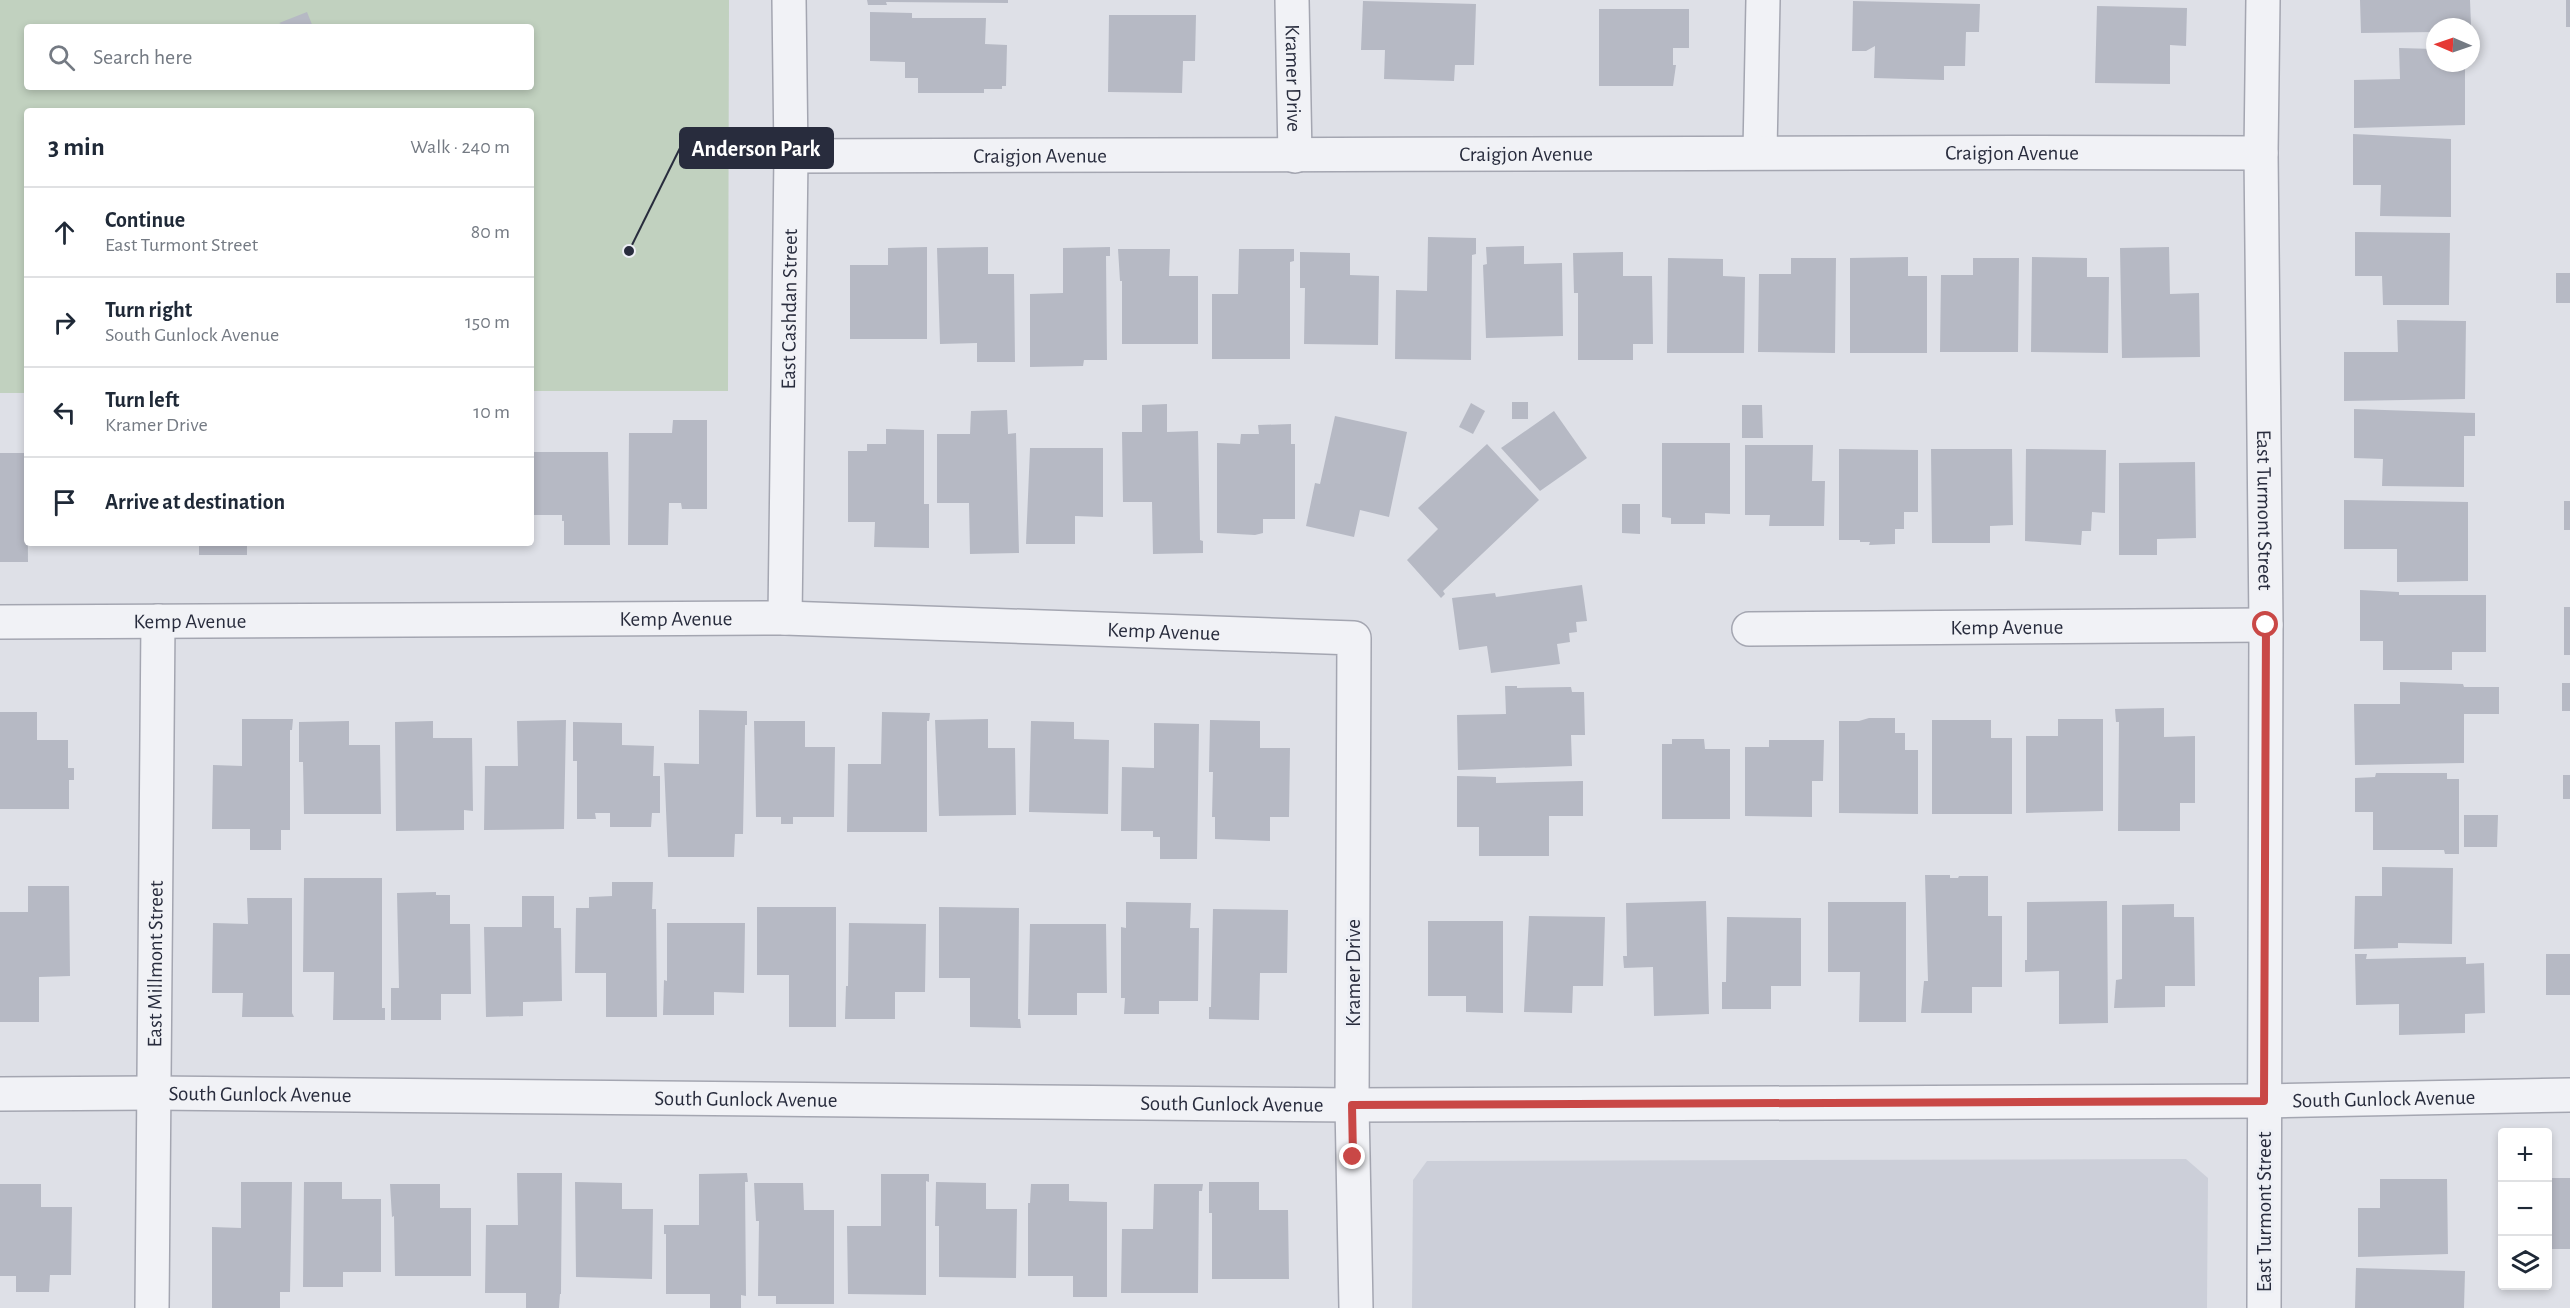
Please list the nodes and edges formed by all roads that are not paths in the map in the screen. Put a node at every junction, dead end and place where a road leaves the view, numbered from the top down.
1 (789, 0) edge
2 (1293, 0) edge
3 (1763, 0) edge
4 (2263, 0) edge
5 (1760, 151) junction
6 (2261, 153) junction
7 (791, 156) junction
8 (1295, 156) junction
9 (785, 618) junction
10 (158, 621) junction
11 (0, 622) edge
12 (2266, 625) junction
13 (1749, 629) dead end
14 (1354, 638) joint
15 (153, 1092) junction
16 (0, 1094) edge
17 (2570, 1095) edge
18 (2264, 1101) junction
19 (1352, 1105) junction
20 (152, 1308) edge
21 (1356, 1308) edge
22 (2264, 1308) edge

1 - 7 street, East Cashdan Street
2 - 8 street, Kramer Drive
3 - 5 street
4 - 6 street, East Turmont Street
5 - 6 street, Craigjon Avenue
5 - 8 street, Craigjon Avenue
6 - 12 street, East Turmont Street
7 - 8 street, Craigjon Avenue
7 - 9 street, East Cashdan Street
9 - 10 street, Kemp Avenue
9 - 14 street, Kemp Avenue
10 - 11 street, Kemp Avenue
10 - 15 street, East Millmont Street
12 - 13 street, Kemp Avenue
12 - 18 street, East Turmont Street
14 - 19 street, Kramer Drive
15 - 16 street, South Gunlock Avenue
15 - 19 street, South Gunlock Avenue
15 - 20 street, East Millmont Street
17 - 18 street, South Gunlock Avenue
18 - 19 street, South Gunlock Avenue
18 - 22 street, East Turmont Street
19 - 21 street, Kramer Drive

